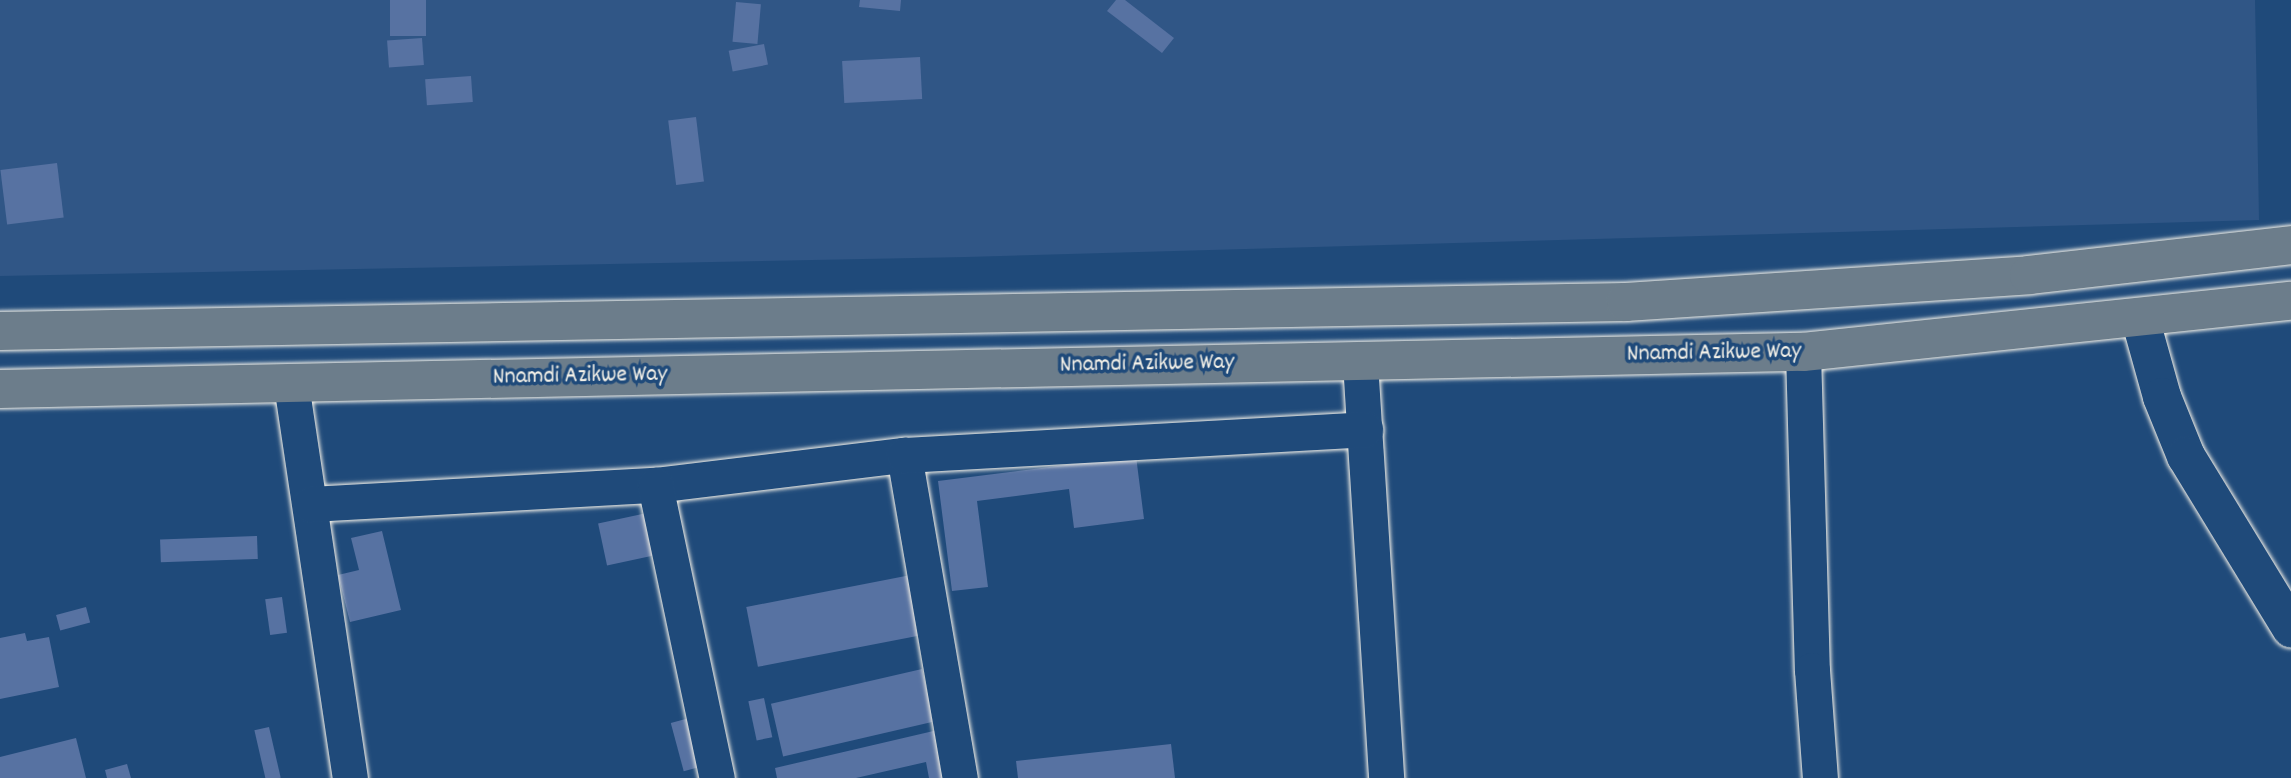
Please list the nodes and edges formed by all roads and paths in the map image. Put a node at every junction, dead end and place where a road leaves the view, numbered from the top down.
1 (2291, 246) edge
2 (2291, 301) edge
3 (2140, 318) junction
4 (0, 331) edge
5 (1803, 352) junction
6 (1360, 362) junction
7 (291, 384) junction
8 (0, 389) edge
9 (1364, 429) junction
10 (904, 455) junction
11 (655, 485) junction
12 (310, 504) junction
13 (2291, 628) edge
14 (350, 778) edge
15 (717, 778) edge
16 (960, 778) edge
17 (1386, 778) edge
18 (1820, 778) edge

1 - 4 highway
2 - 3 highway, Nnamdi Azikwe Way
3 - 5 highway, Nnamdi Azikwe Way
3 - 13 main road
5 - 6 highway, Nnamdi Azikwe Way
5 - 18 street
6 - 7 highway, Nnamdi Azikwe Way
6 - 9 street
7 - 8 highway, Nnamdi Azikwe Way
7 - 12 street
9 - 10 street
9 - 17 street
10 - 11 street
10 - 16 street
11 - 12 street
11 - 15 street
12 - 14 street

